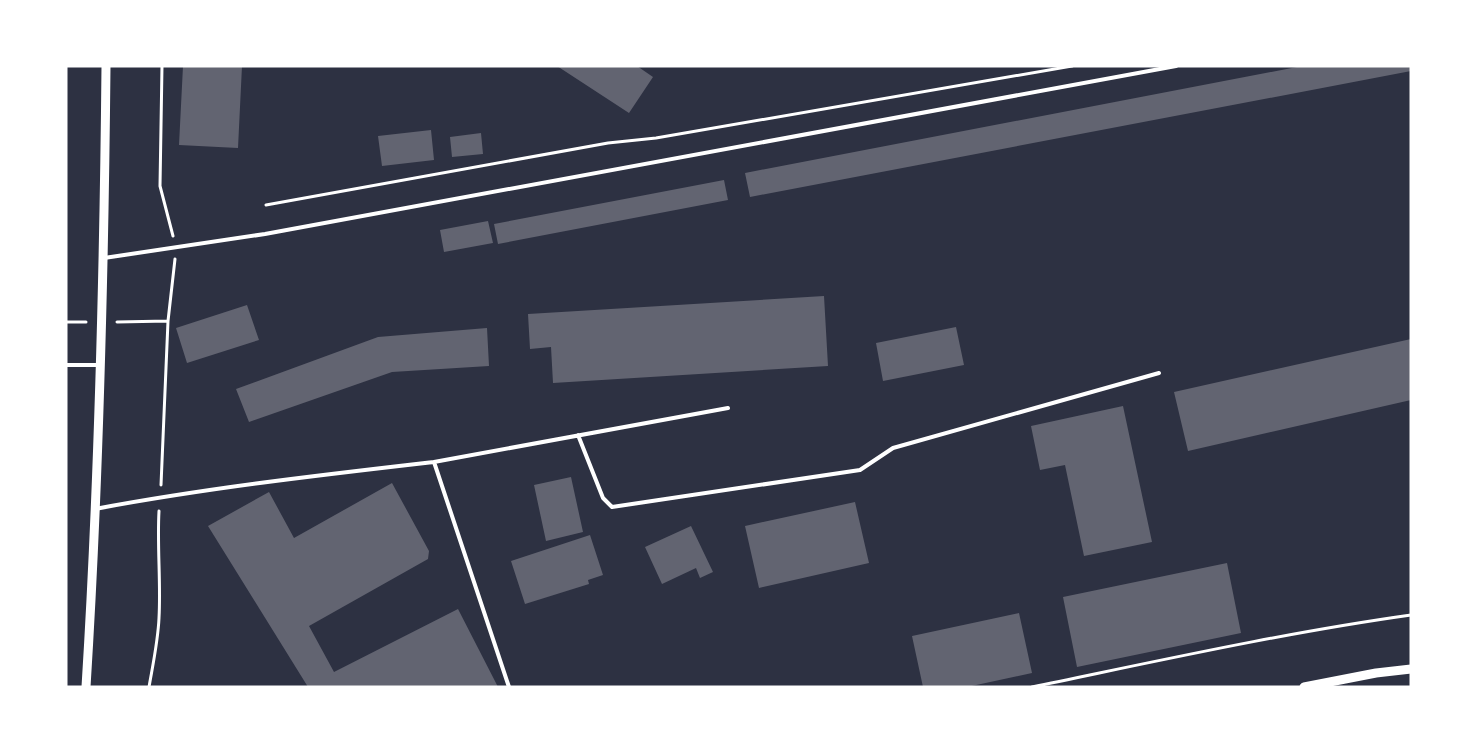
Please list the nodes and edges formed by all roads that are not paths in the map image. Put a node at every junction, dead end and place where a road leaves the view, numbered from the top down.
1 (106, 66) edge
2 (1176, 66) edge
3 (104, 258) junction
4 (66, 366) edge
5 (101, 366) junction
6 (1159, 373) dead end
7 (728, 408) dead end
8 (578, 435) junction
9 (434, 462) junction
10 (96, 509) junction
11 (1411, 669) edge
12 (86, 687) edge
13 (509, 687) edge
14 (1304, 687) edge

1 - 3 street
2 - 3 lane
3 - 5 street
4 - 5 lane
5 - 10 street
6 - 8 lane
7 - 8 lane
8 - 9 lane
9 - 10 lane
9 - 13 lane
10 - 12 street
11 - 14 street

